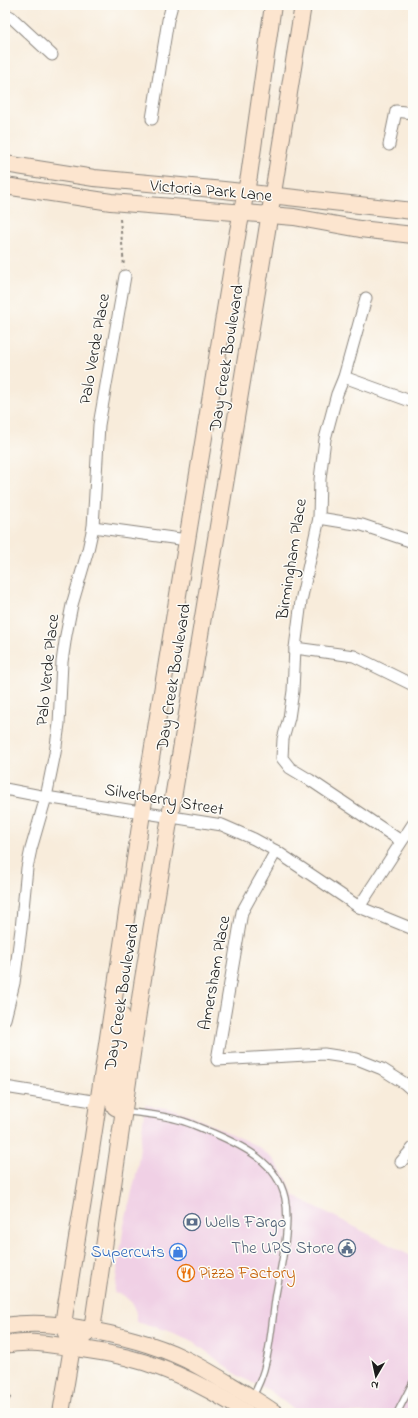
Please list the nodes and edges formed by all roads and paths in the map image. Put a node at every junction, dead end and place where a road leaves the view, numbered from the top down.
1 (172, 5) edge
2 (273, 5) edge
3 (303, 5) edge
4 (5, 14) edge
5 (52, 55) dead end
6 (413, 113) edge
7 (152, 119) dead end
8 (389, 145) dead end
9 (5, 164) edge
10 (5, 186) edge
11 (246, 193) junction
12 (273, 196) junction
13 (413, 211) edge
14 (242, 212) junction
15 (270, 215) junction
16 (120, 219) dead end
17 (413, 235) edge
18 (125, 276) joint
19 (366, 298) dead end
20 (344, 377) junction
21 (413, 402) edge
22 (319, 518) junction
23 (93, 527) junction
24 (187, 540) junction
25 (413, 542) edge
26 (295, 648) junction
27 (413, 685) edge
28 (5, 789) edge
29 (46, 797) junction
30 (142, 813) junction
31 (169, 817) junction
32 (413, 824) edge
33 (401, 841) junction
34 (276, 851) junction
35 (359, 907) junction
36 (413, 929) edge
37 (113, 1004) junction
38 (5, 1019) edge
39 (5, 1087) edge
40 (413, 1091) edge
41 (99, 1102) junction
42 (124, 1111) junction
43 (413, 1148) edge
44 (401, 1162) dead end
45 (5, 1326) edge
46 (63, 1326) junction
47 (92, 1330) junction
48 (5, 1345) edge
49 (72, 1348) junction
50 (413, 1382) edge
51 (252, 1397) junction
52 (60, 1413) edge
53 (248, 1413) edge
54 (275, 1413) edge
55 (396, 1413) edge

1 - 7 street
2 - 11 main road, Day Creek Boulevard
3 - 12 main road, Day Creek Boulevard
4 - 5 street
6 - 8 street
9 - 11 main road, Victoria Park Lane
10 - 14 main road, Victoria Park Lane
11 - 12 main road, Victoria Park Lane
11 - 14 main road, Day Creek Boulevard
12 - 13 main road, Victoria Park Lane
12 - 15 main road, Day Creek Boulevard
14 - 15 main road, Victoria Park Lane
14 - 24 main road, Day Creek Boulevard
15 - 17 main road, Victoria Park Lane
15 - 31 main road, Day Creek Boulevard
16 - 18 path
18 - 23 street, Palo Verde Place
19 - 20 street, Birmingham Place
20 - 21 street
20 - 22 street, Birmingham Place
22 - 25 street
22 - 26 street, Birmingham Place
23 - 24 street
23 - 29 street, Palo Verde Place
24 - 30 main road, Day Creek Boulevard
26 - 27 street
26 - 33 street, Birmingham Place
28 - 29 street, Silverberry Street
29 - 30 street, Silverberry Street
29 - 38 street, Palo Verde Place
30 - 31 street, Silverberry Street
30 - 37 main road, Day Creek Boulevard
31 - 34 street, Silverberry Street
31 - 42 main road, Day Creek Boulevard
32 - 33 street
33 - 35 street
34 - 35 street, Silverberry Street
34 - 40 street, Amersham Place
35 - 36 street, Silverberry Street
37 - 41 main road, Day Creek Boulevard
37 - 42 main road
39 - 41 street
41 - 46 main road, Day Creek Boulevard
42 - 47 main road, Day Creek Boulevard
42 - 51 lane
43 - 44 street
45 - 46 main road
46 - 47 main road
46 - 49 main road
47 - 49 main road
47 - 51 main road
48 - 49 main road
49 - 52 main road
49 - 53 main road
50 - 55 lane
51 - 54 main road

